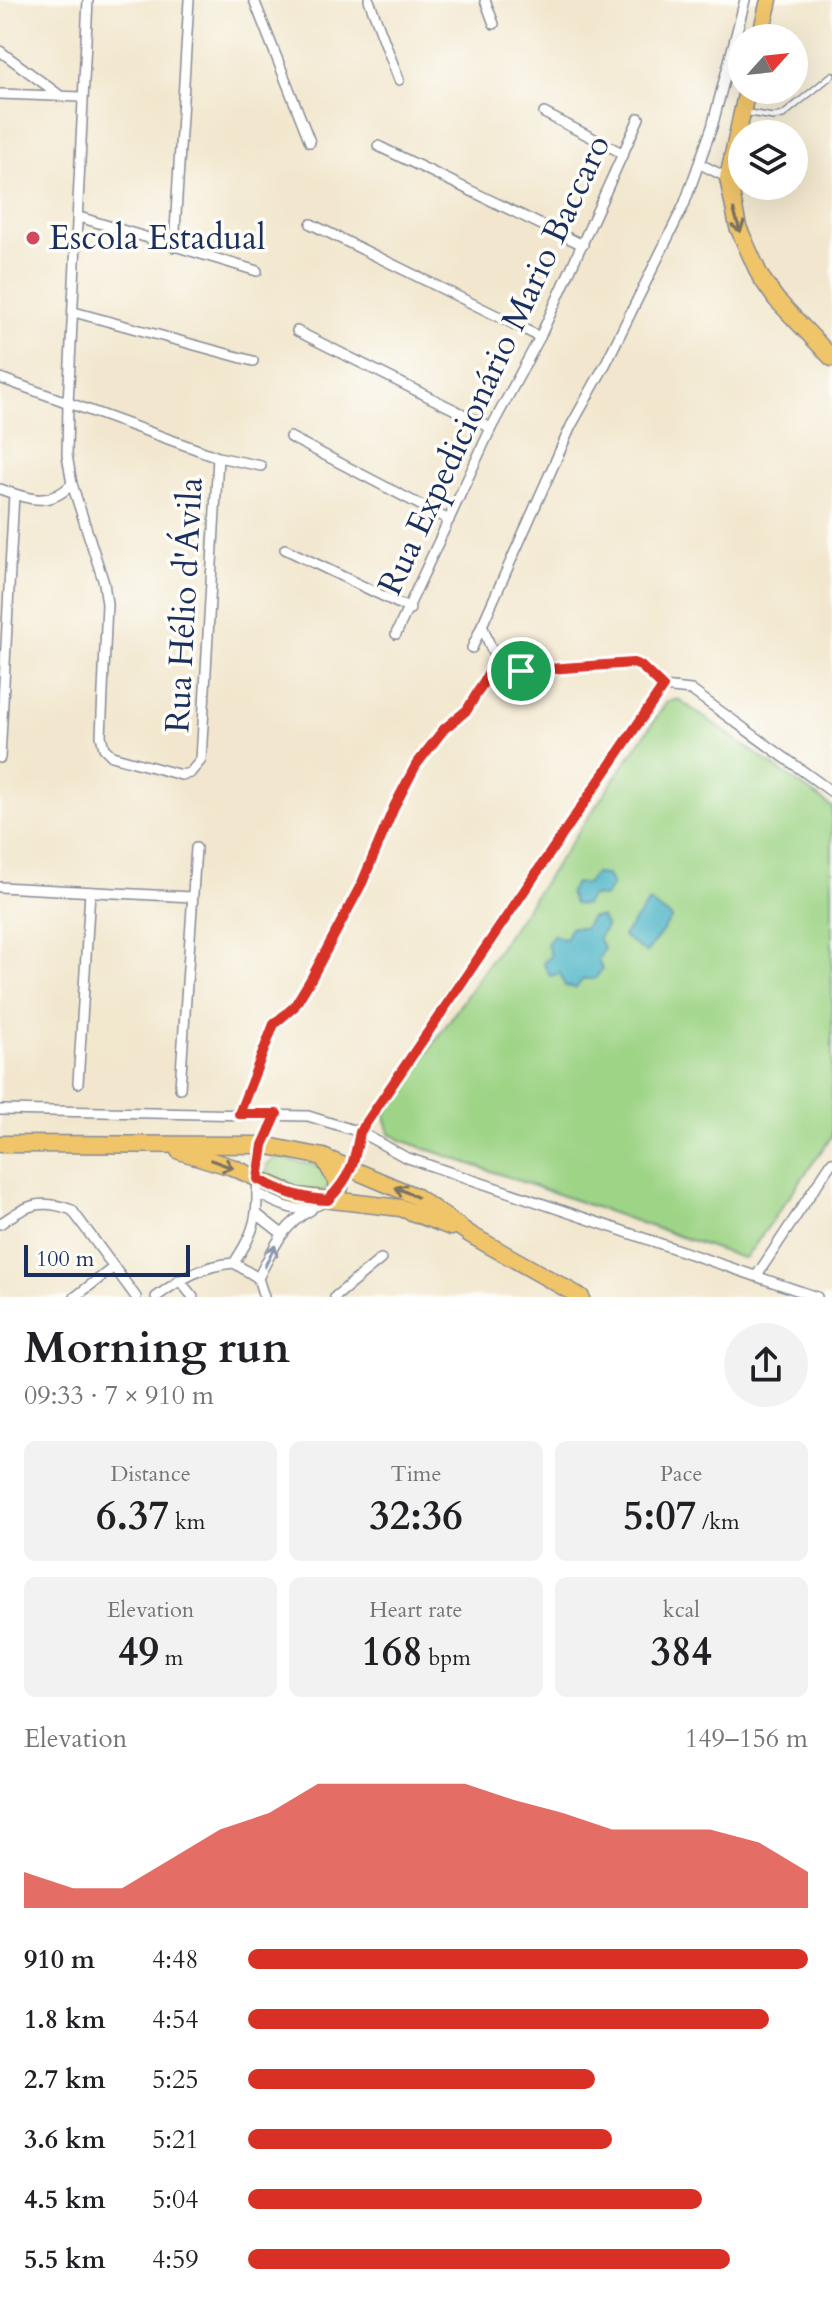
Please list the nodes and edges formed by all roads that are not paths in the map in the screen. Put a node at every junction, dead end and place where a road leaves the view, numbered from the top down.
1 (88, 0) edge
2 (189, 0) edge
3 (254, 0) edge
4 (369, 0) edge
5 (485, 0) edge
6 (745, 0) edge
7 (769, 0) edge
8 (494, 24) dead end
9 (763, 24) edge
10 (0, 51) edge
11 (832, 75) edge
12 (399, 80) dead end
13 (22, 82) junction
14 (0, 94) edge
15 (59, 95) junction
16 (81, 97) junction
17 (743, 104) edge
18 (741, 112) junction
19 (544, 113) dead end
20 (639, 118) dead end
21 (739, 120) edge
22 (310, 142) dead end
23 (378, 146) dead end
24 (622, 153) junction
25 (700, 164) junction
26 (728, 178) edge
27 (732, 200) edge
28 (79, 217) junction
29 (311, 224) dead end
30 (583, 245) junction
31 (174, 247) junction
32 (257, 271) dead end
33 (74, 312) junction
34 (297, 331) dead end
35 (540, 337) junction
36 (832, 358) edge
37 (253, 361) dead end
38 (0, 378) edge
39 (68, 404) junction
40 (491, 428) junction
41 (290, 437) dead end
42 (218, 457) junction
43 (261, 466) dead end
44 (72, 484) junction
45 (0, 489) edge
46 (14, 494) junction
47 (449, 520) junction
48 (285, 549) dead end
49 (410, 609) junction
50 (482, 625) junction
51 (396, 634) dead end
52 (472, 648) dead end
53 (496, 661) junction
54 (663, 687) junction
55 (0, 758) edge
56 (832, 792) edge
57 (196, 848) dead end
58 (0, 887) edge
59 (90, 892) junction
60 (192, 897) junction
61 (78, 1083) dead end
62 (180, 1088) dead end
63 (0, 1110) edge
64 (239, 1114) junction
65 (277, 1114) junction
66 (360, 1132) junction
67 (0, 1144) edge
68 (147, 1145) junction
69 (263, 1145) junction
70 (323, 1157) junction
71 (832, 1162) edge
72 (353, 1168) junction
73 (258, 1186) junction
74 (327, 1199) junction
75 (258, 1215) junction
76 (0, 1224) edge
77 (281, 1233) junction
78 (471, 1235) junction
79 (381, 1259) dead end
80 (234, 1263) junction
81 (114, 1267) junction
82 (757, 1275) junction
83 (258, 1278) junction
84 (179, 1280) junction
85 (75, 1297) edge
86 (136, 1297) edge
87 (156, 1297) edge
88 (193, 1297) edge
89 (264, 1297) edge
90 (335, 1297) edge
91 (581, 1297) edge
92 (817, 1297) edge

1 - 16 street
2 - 31 street
3 - 22 street
4 - 12 street
5 - 8 street
6 - 25 street
7 - 9 main road
10 - 13 street
11 - 18 lane
13 - 14 street
13 - 15 street
13 - 15 street
15 - 16 street
16 - 28 street
17 - 18 main road
18 - 21 main road
19 - 24 street
20 - 24 street, Rua Expedicionário Mario Baccaro
23 - 30 street
24 - 30 street, Rua Expedicionário Mario Baccaro
25 - 26 street
25 - 50 street
27 -> 36 main road
28 - 31 street
28 - 33 street
29 - 35 street
30 - 35 street, Rua Expedicionário Mario Baccaro
31 - 32 street
33 - 37 street
33 - 39 street
34 - 40 street
35 - 40 street, Rua Expedicionário Mario Baccaro
38 - 39 street
39 - 42 street
39 - 44 street
40 - 47 street, Rua Expedicionário Mario Baccaro
41 - 47 street
42 - 43 street
42 - 44 street, Rua Hélio d'Ávila
44 - 46 street
45 - 46 street
46 - 55 street
47 - 49 street, Rua Expedicionário Mario Baccaro
48 - 49 street
49 - 51 street, Rua Expedicionário Mario Baccaro
50 - 52 street
50 - 53 street
53 - 54 street
53 - 64 street
54 - 56 street
54 - 66 street
57 - 60 street
58 - 59 street
59 - 60 street
59 - 61 street
60 - 62 street
63 - 64 street
64 - 65 street
65 - 66 street
65 - 69 street
66 - 72 street
66 - 82 street
67 - 68 main road
68 - 69 main road
68 -> 73 main road
69 - 70 main road
69 - 73 street
70 - 72 main road
70 - 74 main road
71 - 82 street
72 - 74 street
78 -> 72 main road
73 - 74 main road
73 - 75 street
74 - 77 street
74 - 78 main road
75 - 77 street
75 - 80 street
76 - 81 street
83 -> 77 street
78 - 91 main road
79 - 90 street
80 - 83 street
80 - 84 street
81 - 85 street
81 - 86 street
82 - 92 street
83 - 89 street
84 - 87 street
84 - 88 street

